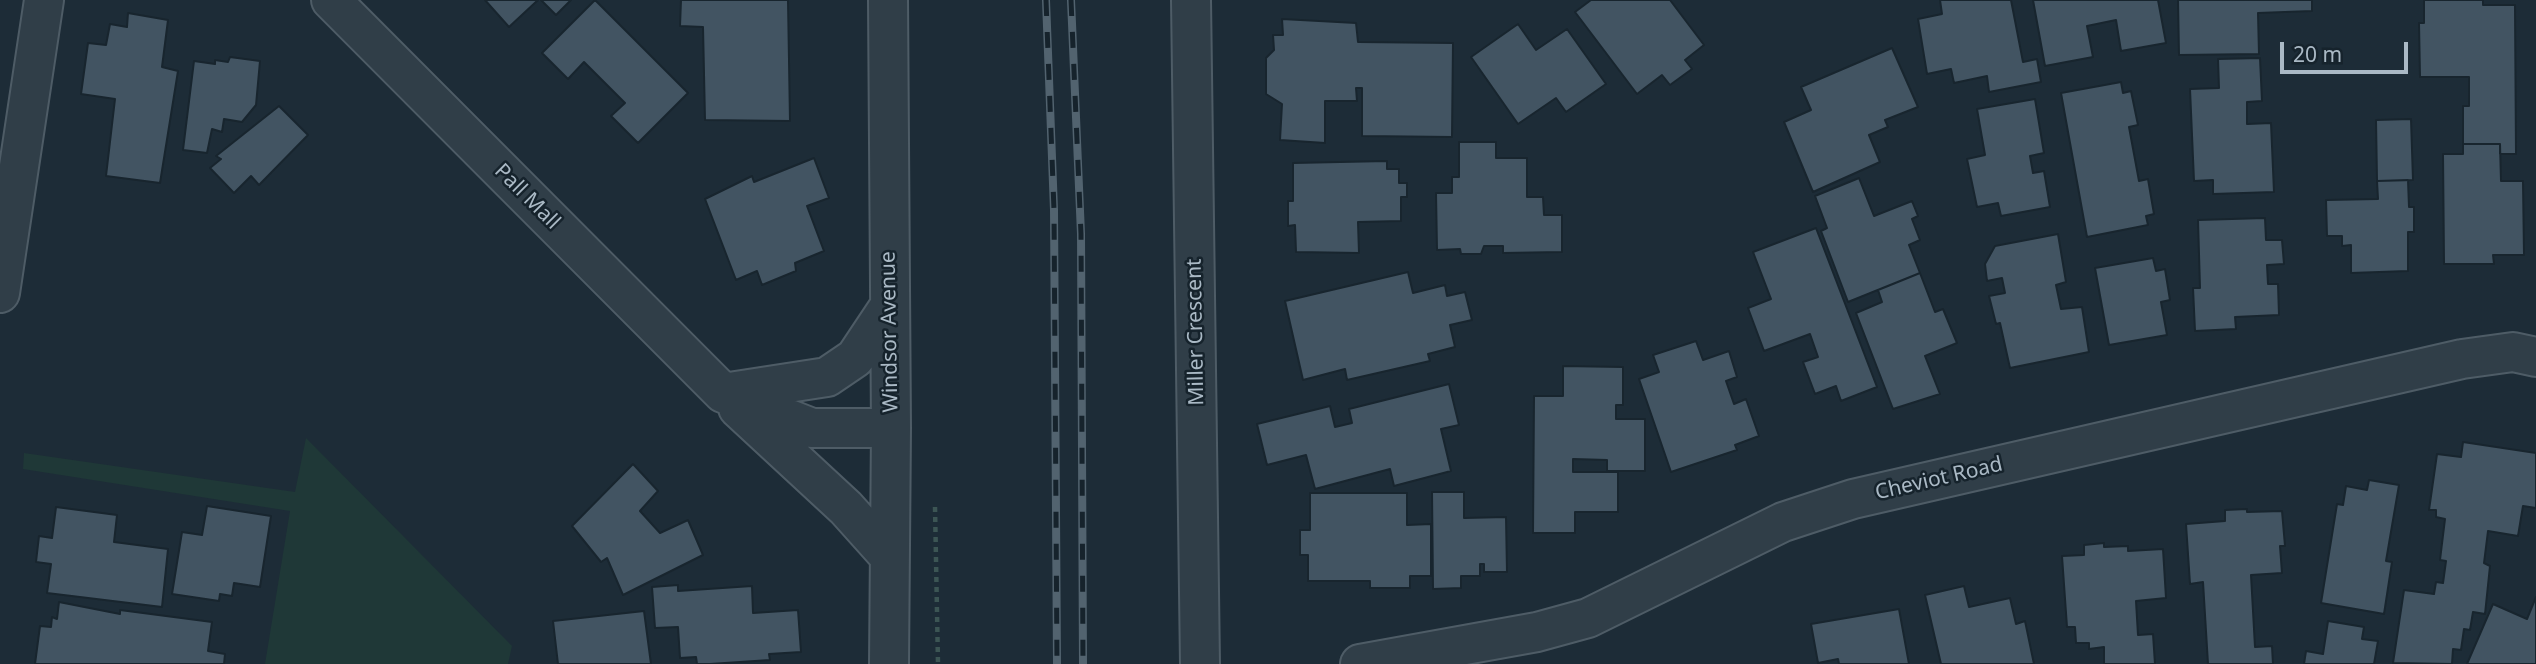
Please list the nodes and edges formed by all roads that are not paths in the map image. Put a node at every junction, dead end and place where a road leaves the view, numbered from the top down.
1 (44, 0) edge
2 (331, 0) edge
3 (888, 0) edge
4 (1191, 0) edge
5 (0, 293) edge
6 (889, 307) junction
7 (2536, 357) edge
8 (723, 393) junction
9 (891, 428) junction
10 (888, 556) junction
11 (888, 664) edge
12 (1200, 664) edge
13 (1360, 664) edge

1 - 5 street
2 - 8 street, Pall Mall
3 - 6 street, Windsor Avenue
4 - 12 street, Miller Crescent
6 - 8 street
6 - 9 street, Windsor Avenue
7 - 13 street, Cheviot Road
8 - 9 street, Pall Mall
8 - 10 street, Pall Mall
9 - 10 street, Windsor Avenue
10 - 11 street, Windsor Avenue

